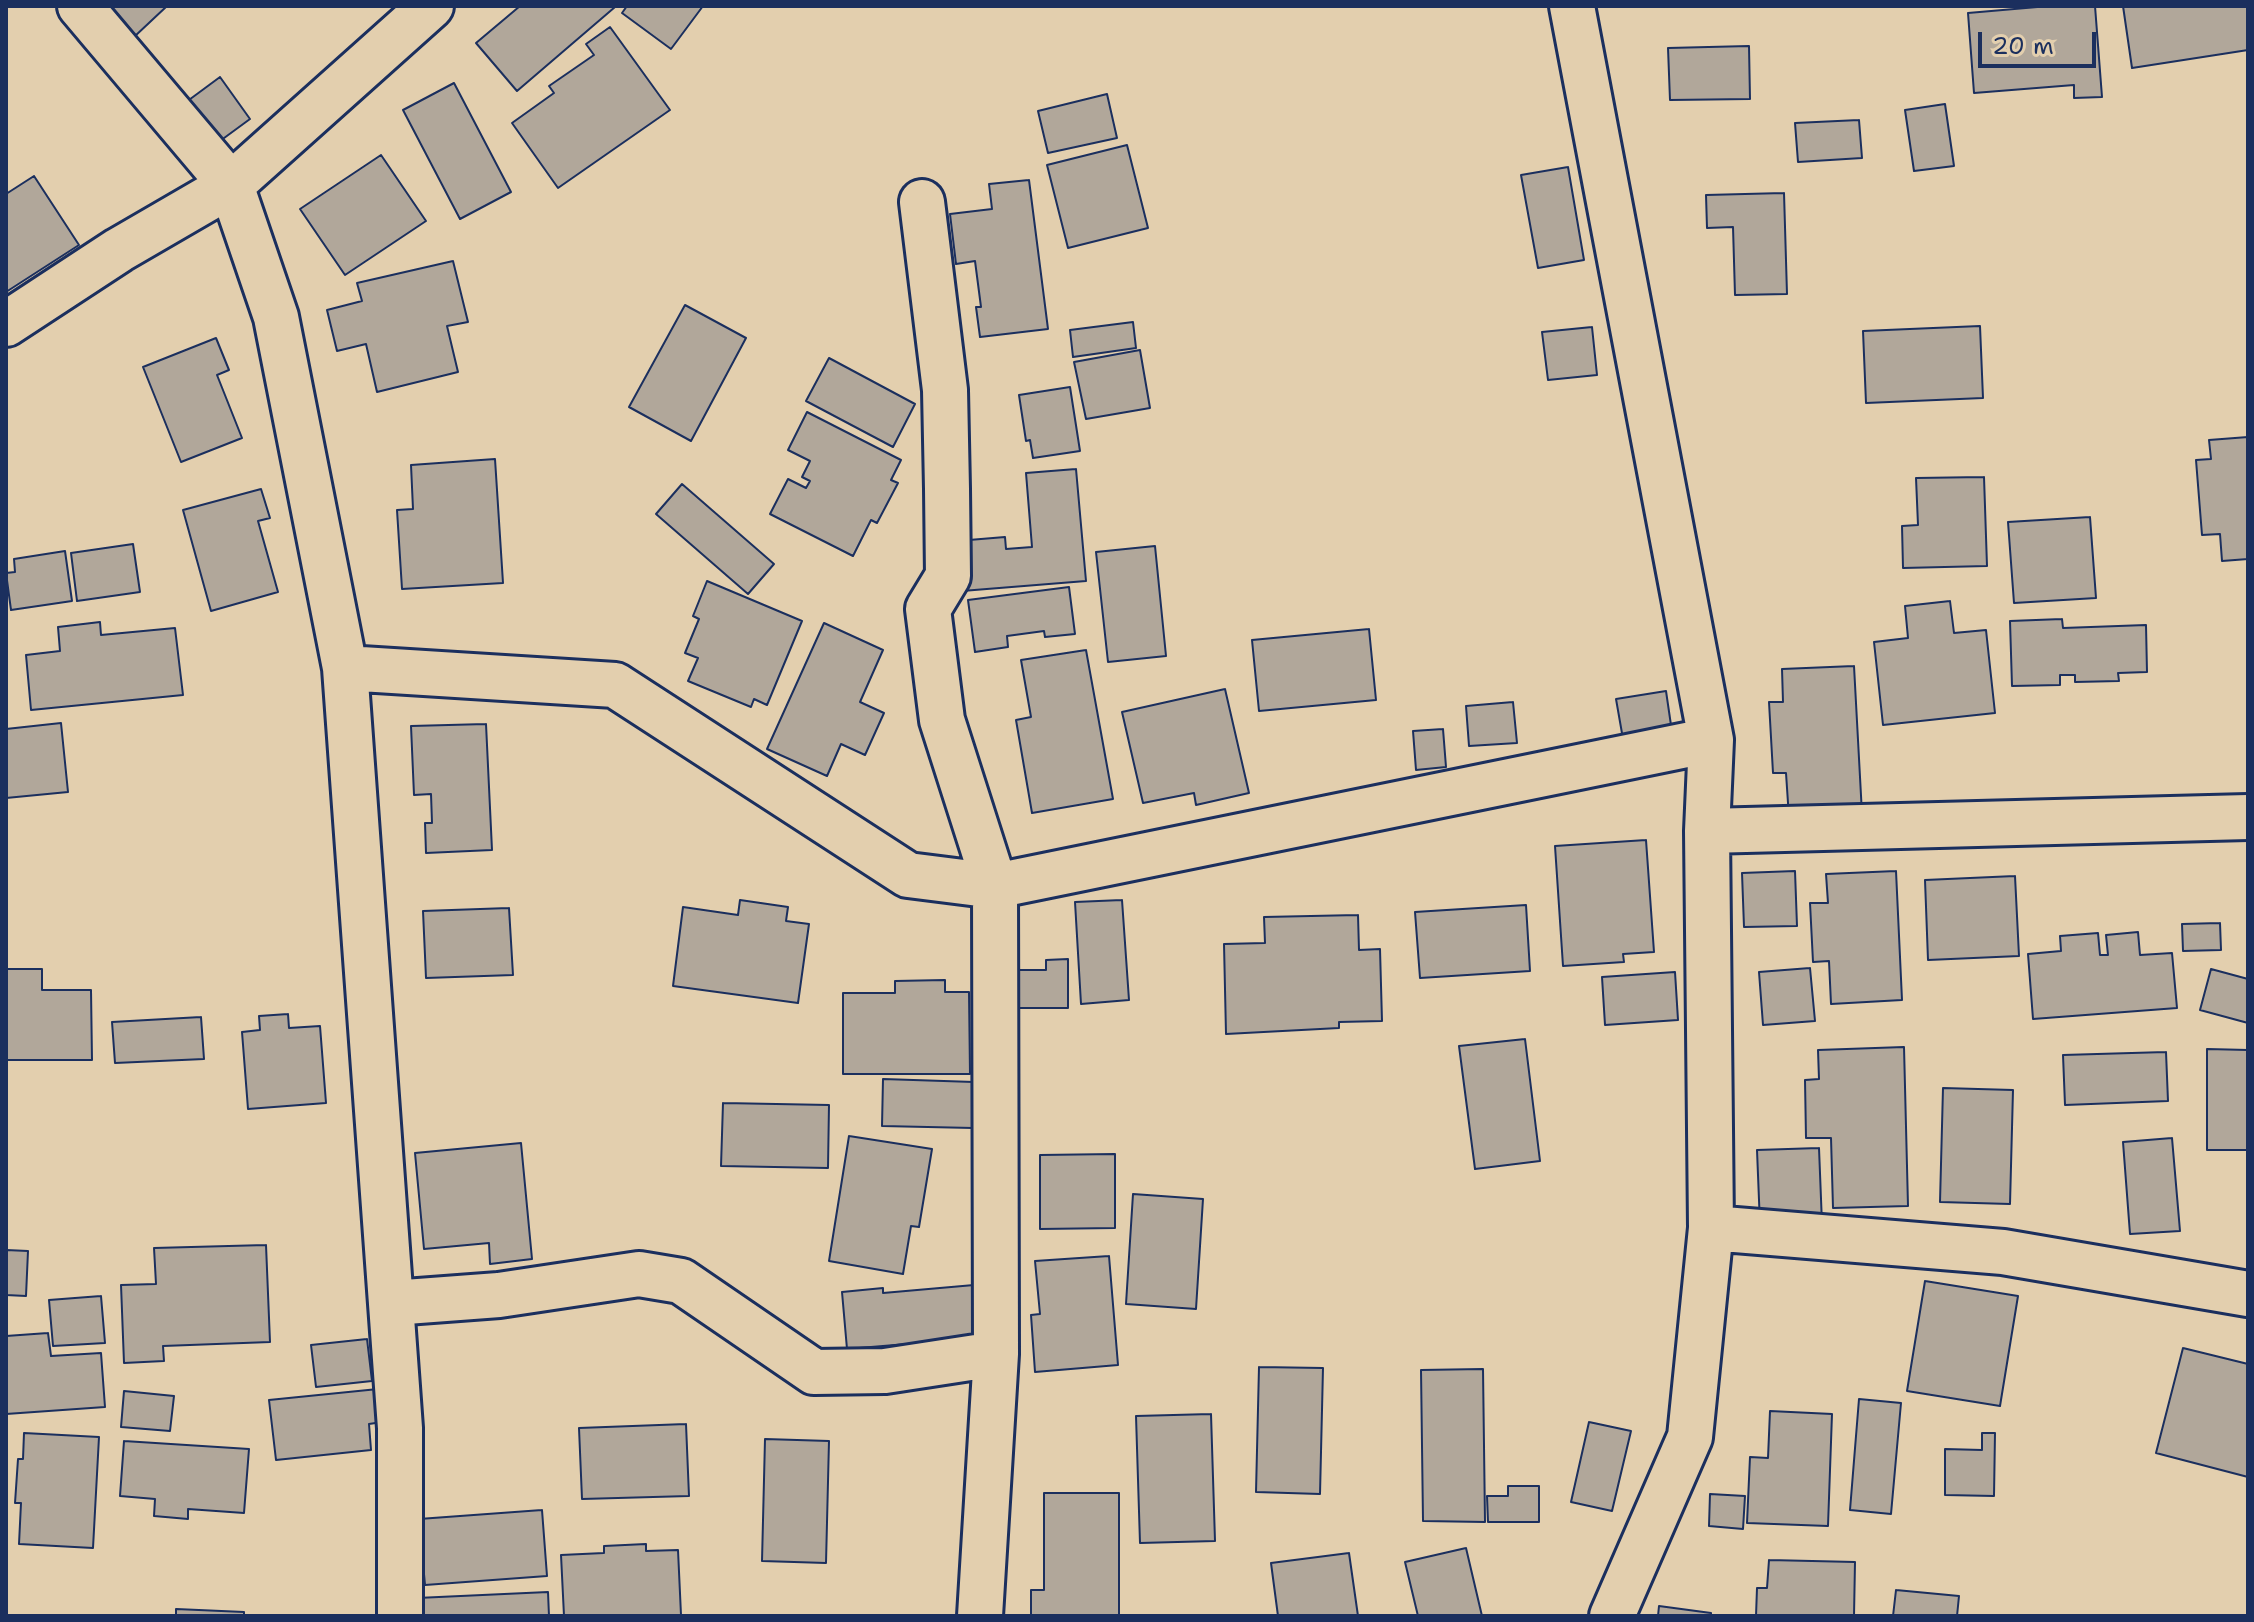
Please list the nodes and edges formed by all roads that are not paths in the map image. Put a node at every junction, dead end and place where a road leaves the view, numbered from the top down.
1 (80, 6) edge
2 (431, 6) edge
3 (1572, 6) edge
4 (231, 185) junction
5 (922, 202) dead end
6 (6, 324) edge
7 (345, 668) junction
8 (1711, 740) junction
9 (2248, 817) edge
10 (1707, 831) junction
11 (995, 886) junction
12 (1711, 1228) junction
13 (2248, 1294) edge
14 (392, 1303) junction
15 (996, 1354) junction
16 (400, 1616) edge
17 (980, 1616) edge
18 (1612, 1616) edge

1 - 4 street
2 - 4 street
3 - 8 street
4 - 6 street
4 - 7 street
5 - 11 street
7 - 11 street
7 - 14 street
8 - 10 street
8 - 11 street
9 - 10 street
10 - 12 street
11 - 15 street
12 - 13 street
12 - 18 street
14 - 15 street
14 - 16 street
15 - 17 street

